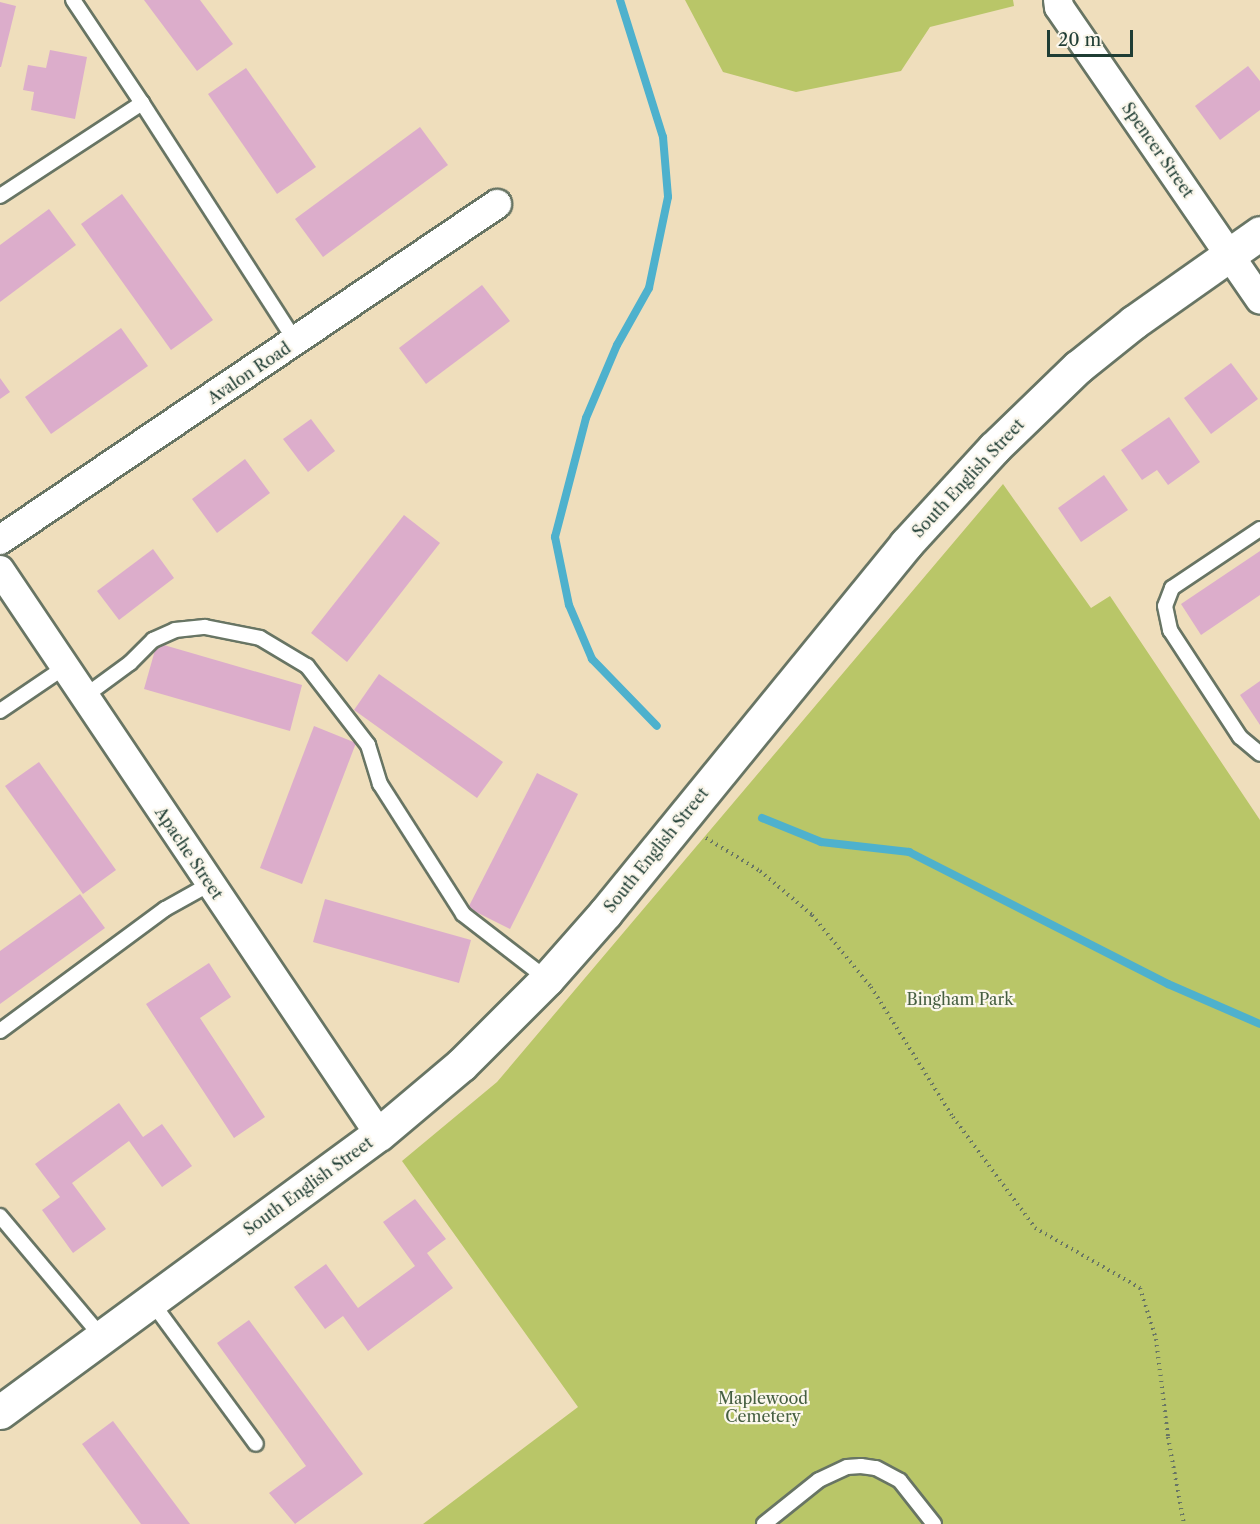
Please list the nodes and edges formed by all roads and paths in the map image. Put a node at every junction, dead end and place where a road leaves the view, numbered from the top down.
1 (73, 0) edge
2 (1058, 0) edge
3 (142, 103) junction
4 (0, 196) edge
5 (497, 204) dead end
6 (1260, 233) edge
7 (1230, 254) junction
8 (1260, 300) edge
9 (296, 342) junction
10 (1260, 529) edge
11 (0, 540) edge
12 (0, 570) edge
13 (65, 667) junction
14 (84, 696) junction
15 (0, 711) edge
16 (1260, 754) edge
17 (679, 822) junction
18 (210, 884) junction
19 (547, 979) junction
20 (0, 1030) edge
21 (379, 1134) junction
22 (0, 1216) edge
23 (152, 1301) junction
24 (102, 1337) junction
25 (0, 1412) edge
26 (256, 1444) dead end
27 (764, 1524) edge
28 (934, 1524) edge
29 (1184, 1524) edge

1 - 3 lane
2 - 7 street, Spencer Street
3 - 4 lane
3 - 9 lane
5 - 9 street, Avalon Road
6 - 7 street, South English Street
7 - 8 street, Spencer Street
7 - 17 street, South English Street
9 - 11 street, Avalon Road
10 - 16 lane
12 - 13 street, Apache Street
13 - 14 street, Apache Street
13 - 15 lane
14 - 18 street, Apache Street
14 - 19 lane
17 - 19 street, South English Street
17 - 29 path
18 - 20 lane
18 - 21 street, Apache Street
19 - 21 street, South English Street
21 - 23 street, South English Street
22 - 24 lane
23 - 24 street, South English Street
23 - 26 lane
24 - 25 street, South English Street
27 - 28 lane

